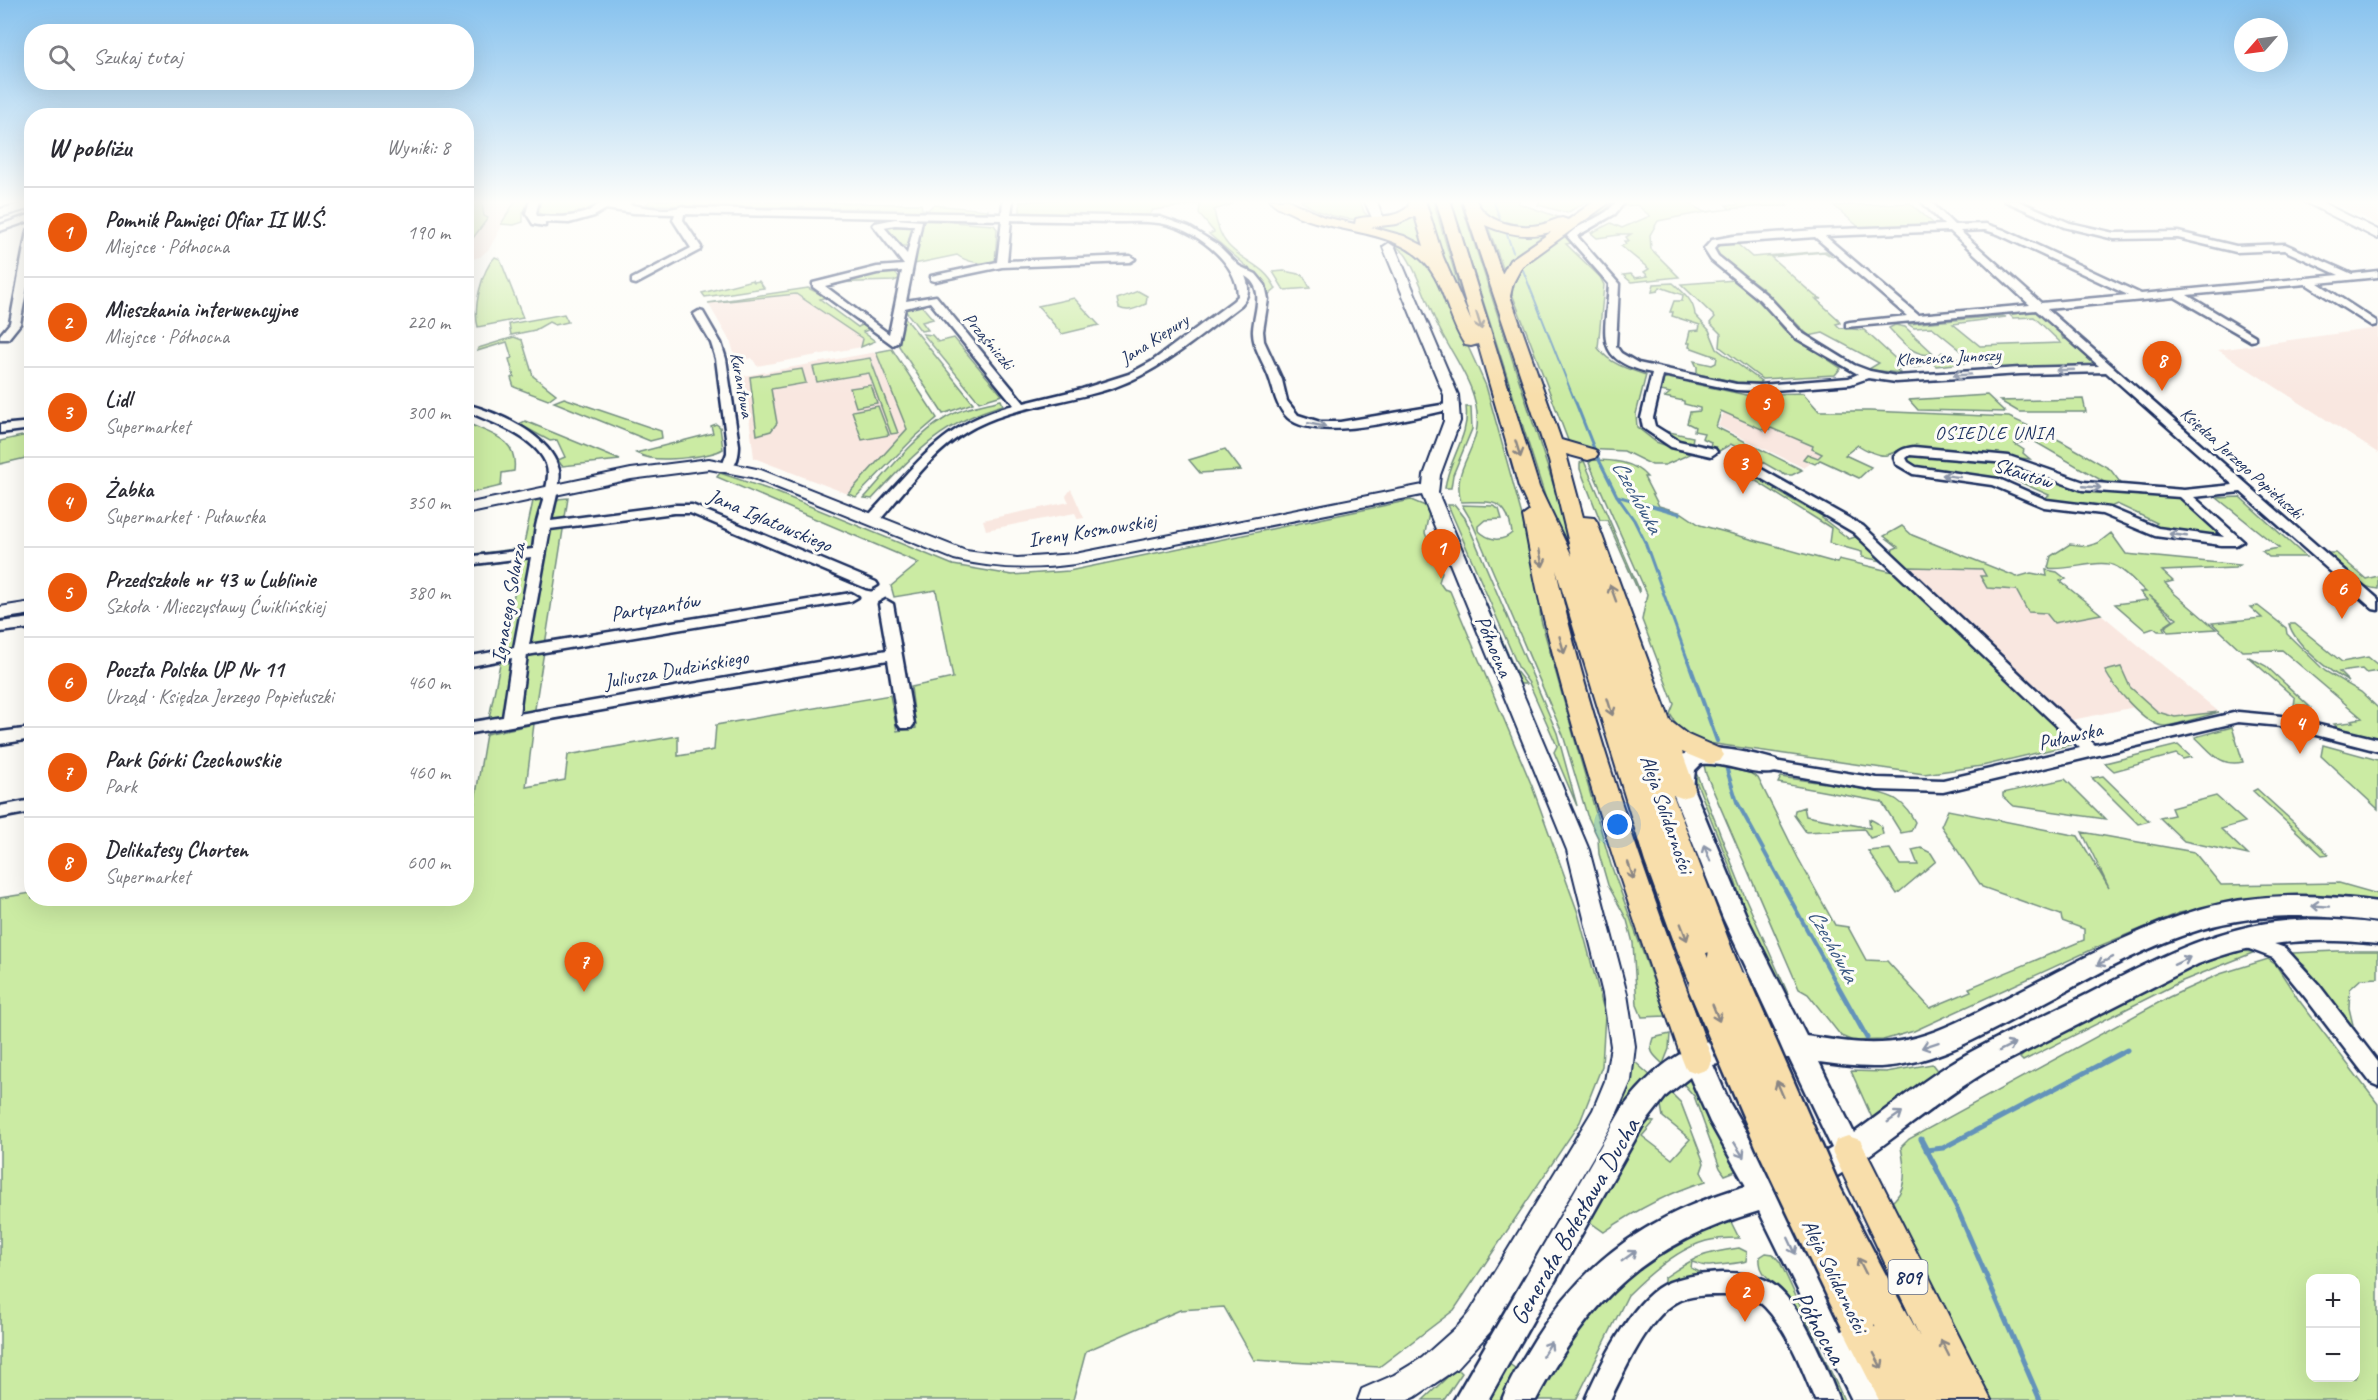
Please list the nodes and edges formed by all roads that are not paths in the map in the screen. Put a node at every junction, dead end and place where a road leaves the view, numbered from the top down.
1 (666, 265) edge
2 (996, 265) edge
3 (1233, 265) edge
4 (1397, 265) edge
5 (1435, 265) edge
6 (1439, 265) edge
7 (1463, 265) edge
8 (1492, 265) edge
9 (1515, 265) edge
10 (1596, 265) edge
11 (1723, 265) edge
12 (1854, 265) edge
13 (1994, 265) edge
14 (2072, 265) edge
15 (2325, 265) edge
16 (908, 266) joint
17 (1236, 268) junction
18 (24, 274) edge
19 (1442, 274) junction
20 (2378, 274) edge
21 (2350, 276) junction
22 (935, 278) dead end
23 (636, 281) dead end
24 (2308, 281) junction
25 (2176, 294) junction
26 (1502, 296) junction
27 (2140, 297) junction
28 (900, 306) junction
29 (2041, 307) junction
30 (699, 314) dead end
31 (1916, 319) junction
32 (2372, 323) dead end
33 (1850, 325) dead end
34 (4, 337) dead end
35 (2251, 338) dead end
36 (2111, 369) junction
37 (1658, 371) junction
38 (1867, 374) junction
39 (1020, 406) junction
40 (1453, 406) junction
41 (474, 411) edge
42 (1507, 412) junction
43 (24, 426) edge
44 (0, 429) edge
45 (1712, 452) dead end
46 (1558, 457) junction
47 (728, 466) junction
48 (1756, 470) dead end
49 (549, 486) junction
50 (1529, 486) junction
51 (2243, 488) junction
52 (1430, 489) junction
53 (2184, 494) junction
54 (474, 505) edge
55 (867, 518) junction
56 (542, 526) junction
57 (538, 552) junction
58 (474, 560) edge
59 (871, 585) dead end
60 (851, 597) dead end
61 (2376, 602) edge
62 (886, 604) dead end
63 (24, 609) edge
64 (0, 613) edge
65 (24, 624) edge
66 (0, 627) edge
67 (520, 652) junction
68 (894, 654) junction
69 (474, 661) edge
70 (510, 722) junction
71 (906, 724) dead end
72 (1661, 727) junction
73 (474, 728) edge
74 (24, 734) edge
75 (0, 738) edge
76 (2378, 745) edge
77 (2093, 752) junction
78 (1711, 755) junction
79 (1768, 766) joint
80 (1682, 788) junction
81 (24, 808) edge
82 (0, 812) edge
83 (2378, 912) edge
84 (2378, 934) edge
85 (2281, 942) junction
86 (1708, 958) junction
87 (1796, 1046) junction
88 (1697, 1059) junction
89 (2378, 1077) edge
90 (1848, 1151) junction
91 (1766, 1194) junction
92 (1874, 1320) junction
93 (1373, 1400) edge
94 (1470, 1400) edge
95 (1518, 1400) edge
96 (1597, 1400) edge
97 (1827, 1400) edge
98 (1870, 1400) edge
99 (1899, 1400) edge
100 (1934, 1400) edge
101 (1972, 1400) edge

1 - 23 street
2 - 22 street
3 - 17 street
4 - 40 street
5 - 19 main road
6 - 19 main road
7 -> 42 main road, Aleja Solidarności
8 - 26 main road, Aleja Solidarności
9 - 26 main road
10 - 37 street
11 - 38 street, Klemensa Junoszy
12 - 31 street
13 - 29 street, Księdza Jerzego Popiełuszki
14 - 27 street, Klemensa Junoszy
15 - 21 street
16 - 28 street
16 - 28 street
17 - 39 street, Jana Kiepury
17 -> 40 street
18 - 34 street
19 - 42 main road
20 - 21 street
21 - 24 street
24 - 25 street
24 - 32 street
25 - 27 street
25 - 35 street
26 - 46 main road, Aleja Solidarności
27 - 29 street
28 - 39 street, Prząśniczki
29 - 31 street
29 - 36 street, Księdza Jerzego Popiełuszki
30 - 47 street, Kurantowa
31 - 33 street
36 -> 38 street, Klemensa Junoszy
36 - 51 street, Księdza Jerzego Popiełuszki
37 - 38 street
37 - 45 street
39 - 55 street, Jana Kiepury
40 - 52 street
41 - 49 street
42 -> 50 main road, Aleja Solidarności
43 - 44 street
72 -> 46 main road
46 - 86 main road, Aleja Solidarności
47 - 49 street, Ireny Kosmowskiej
47 - 55 street, Ireny Kosmowskiej
48 - 77 street
49 - 54 street, Ireny Kosmowskiej
49 - 56 street, Ignacego Solarza
50 -> 86 main road, Aleja Solidarności
50 -> 88 main road
51 - 53 street, Skautów
51 - 61 street, Księdza Jerzego Popiełuszki
52 - 55 street, Ireny Kosmowskiej
52 - 93 street, Północna
53 -> 53 street, Skautów
56 - 57 street, Ignacego Solarza
56 - 59 street, Jana Iglatowskiego
57 - 58 street
57 - 67 street, Ignacego Solarza
60 - 67 street, Partyzantów
62 - 68 street
63 - 64 street
65 - 66 street
67 - 69 street, Partyzantów
67 - 70 street, Ignacego Solarza
68 - 70 street, Juliusza Dudzińskiego
68 - 71 street
70 - 73 street, Juliusza Dudzińskiego
72 - 78 main road
72 - 80 main road
74 - 75 street
76 - 77 street, Puławska
77 - 79 street, Puławska
78 - 79 main road
78 - 80 main road
87 -> 80 main road
81 - 82 street
83 -> 87 main road, Generała Bolesława Ducha
84 - 85 main road, Generała Bolesława Ducha
85 - 89 street
90 -> 85 main road, Generała Bolesława Ducha
86 - 92 main road, Aleja Solidarności, bridge
87 - 88 main road, Generała Bolesława Ducha
87 - 90 main road, 809
88 -> 91 main road
88 - 94 main road, Generała Bolesława Ducha
90 - 91 main road, Generała Bolesława Ducha
101 -> 90 main road, 809
95 -> 91 main road, Generała Bolesława Ducha
91 -> 98 main road
92 -> 99 main road, Aleja Solidarności
92 - 100 main road, Aleja Solidarności
96 - 97 street, Północna

